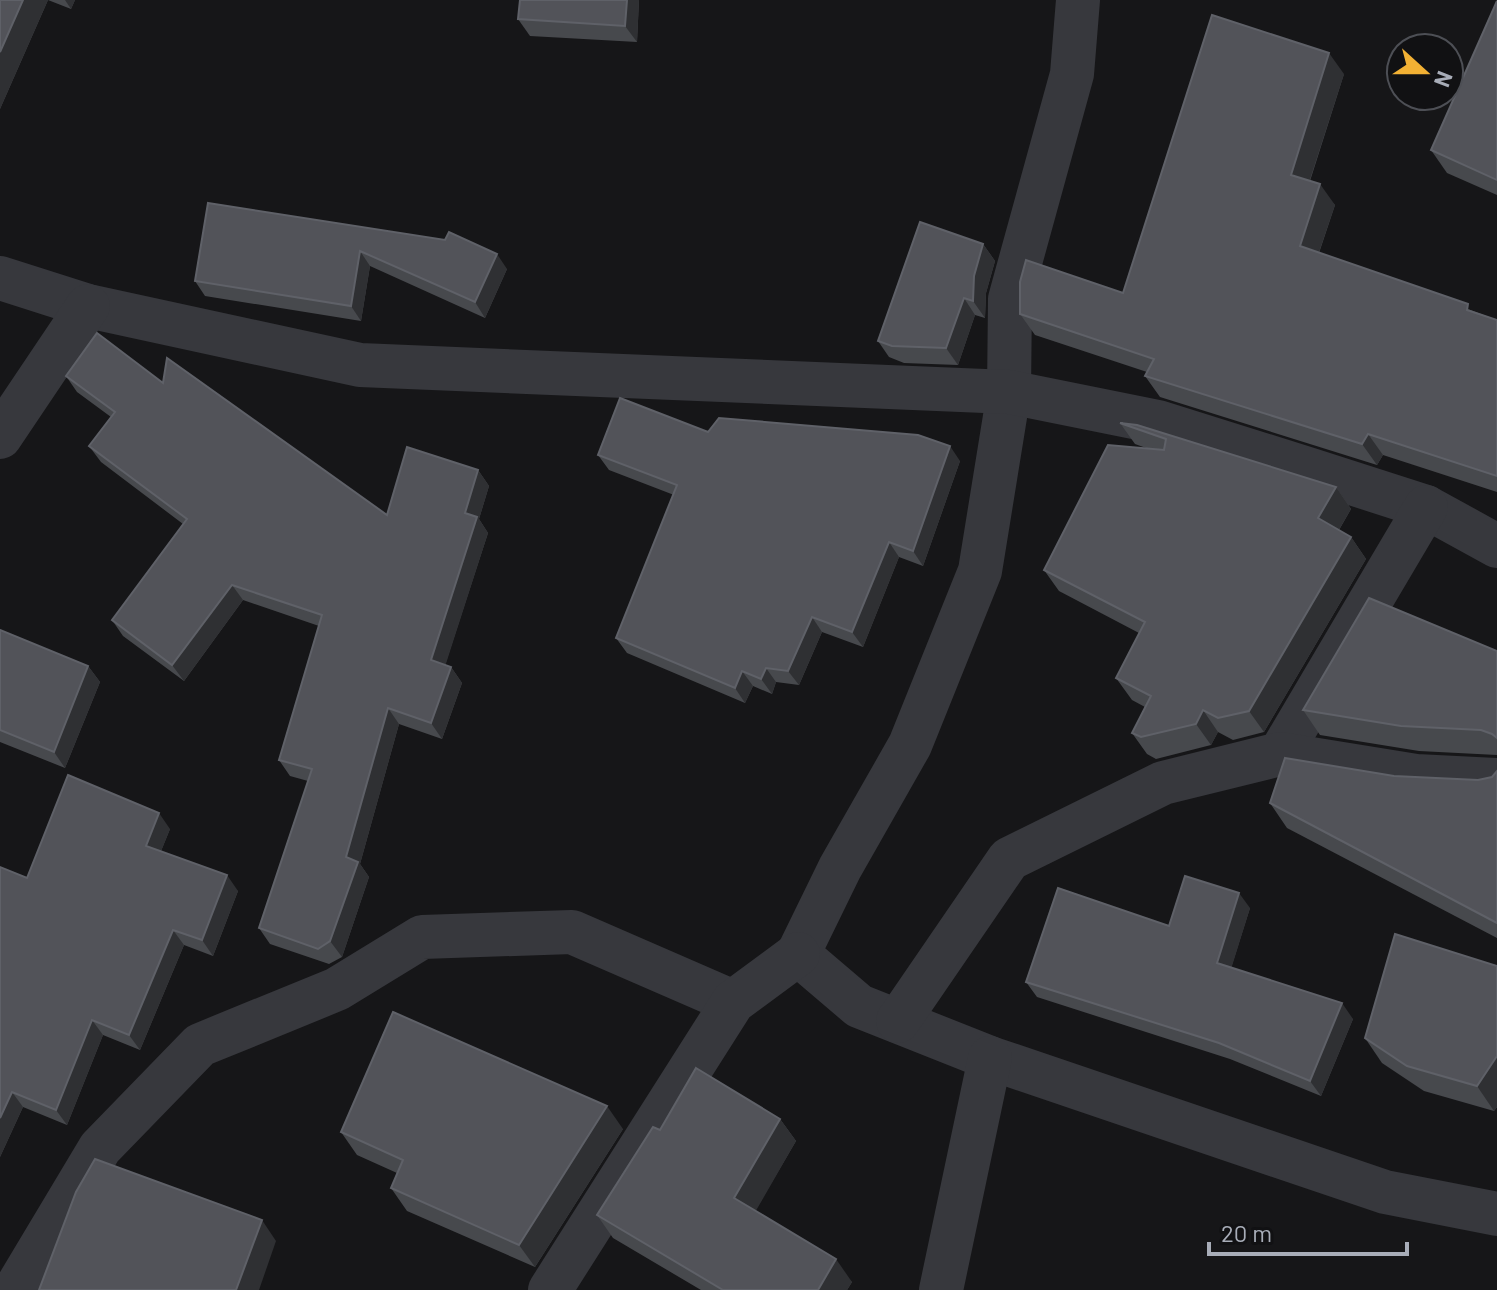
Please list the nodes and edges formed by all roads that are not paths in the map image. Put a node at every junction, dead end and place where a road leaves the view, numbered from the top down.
1 (1078, 0) edge
2 (0, 278) edge
3 (88, 306) junction
4 (1009, 392) junction
5 (0, 437) edge
6 (1426, 507) junction
7 (1497, 546) edge
8 (1280, 754) junction
9 (1497, 780) edge
10 (798, 954) junction
11 (733, 1002) junction
12 (898, 1021) junction
13 (990, 1058) junction
14 (1497, 1214) edge
15 (15, 1290) edge
16 (550, 1290) edge
17 (941, 1290) edge

1 - 4 street
2 - 3 street
3 - 4 street
3 - 5 street
4 - 6 street
4 - 10 street
6 - 7 street
6 - 8 street
8 - 9 street
8 - 12 street
10 - 11 street
10 - 12 street
11 - 15 street
11 - 16 street
12 - 13 street
13 - 14 street
13 - 17 street

